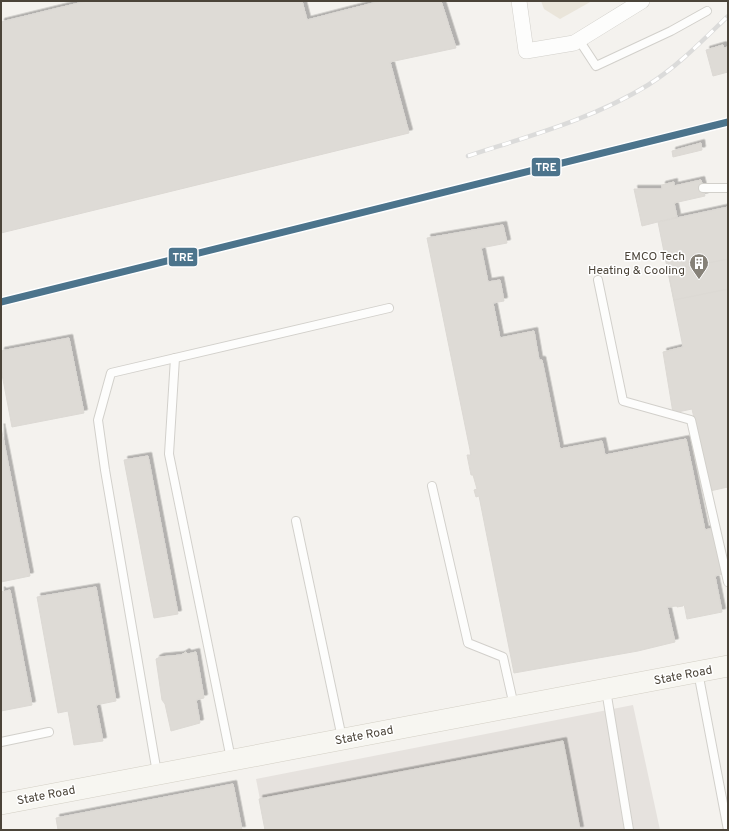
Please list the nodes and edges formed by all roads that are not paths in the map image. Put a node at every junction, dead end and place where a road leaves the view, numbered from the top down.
1 (519, 1) edge
2 (642, 1) edge
3 (708, 11) dead end
4 (579, 40) junction
5 (703, 188) dead end
6 (728, 188) edge
7 (598, 280) dead end
8 (389, 308) dead end
9 (175, 358) junction
10 (432, 486) dead end
11 (296, 521) dead end
12 (728, 582) edge
13 (728, 666) edge
14 (698, 672) junction
15 (606, 689) junction
16 (514, 706) junction
17 (49, 732) dead end
18 (342, 739) junction
19 (1, 742) edge
20 (231, 760) junction
21 (157, 774) junction
22 (1, 804) edge
23 (629, 830) edge
24 (728, 830) edge

1 - 4 street
2 - 4 street
3 - 4 lane
5 - 6 lane
7 - 12 lane
8 - 9 lane
9 - 20 lane
9 - 21 lane
10 - 16 lane
11 - 18 lane
13 - 14 main road, State Road
14 - 15 main road, State Road
14 - 24 lane
15 - 16 main road, State Road
15 - 23 lane
16 - 18 main road, State Road
17 - 19 lane
18 - 20 main road, State Road
20 - 21 main road, State Road
21 - 22 main road, State Road

